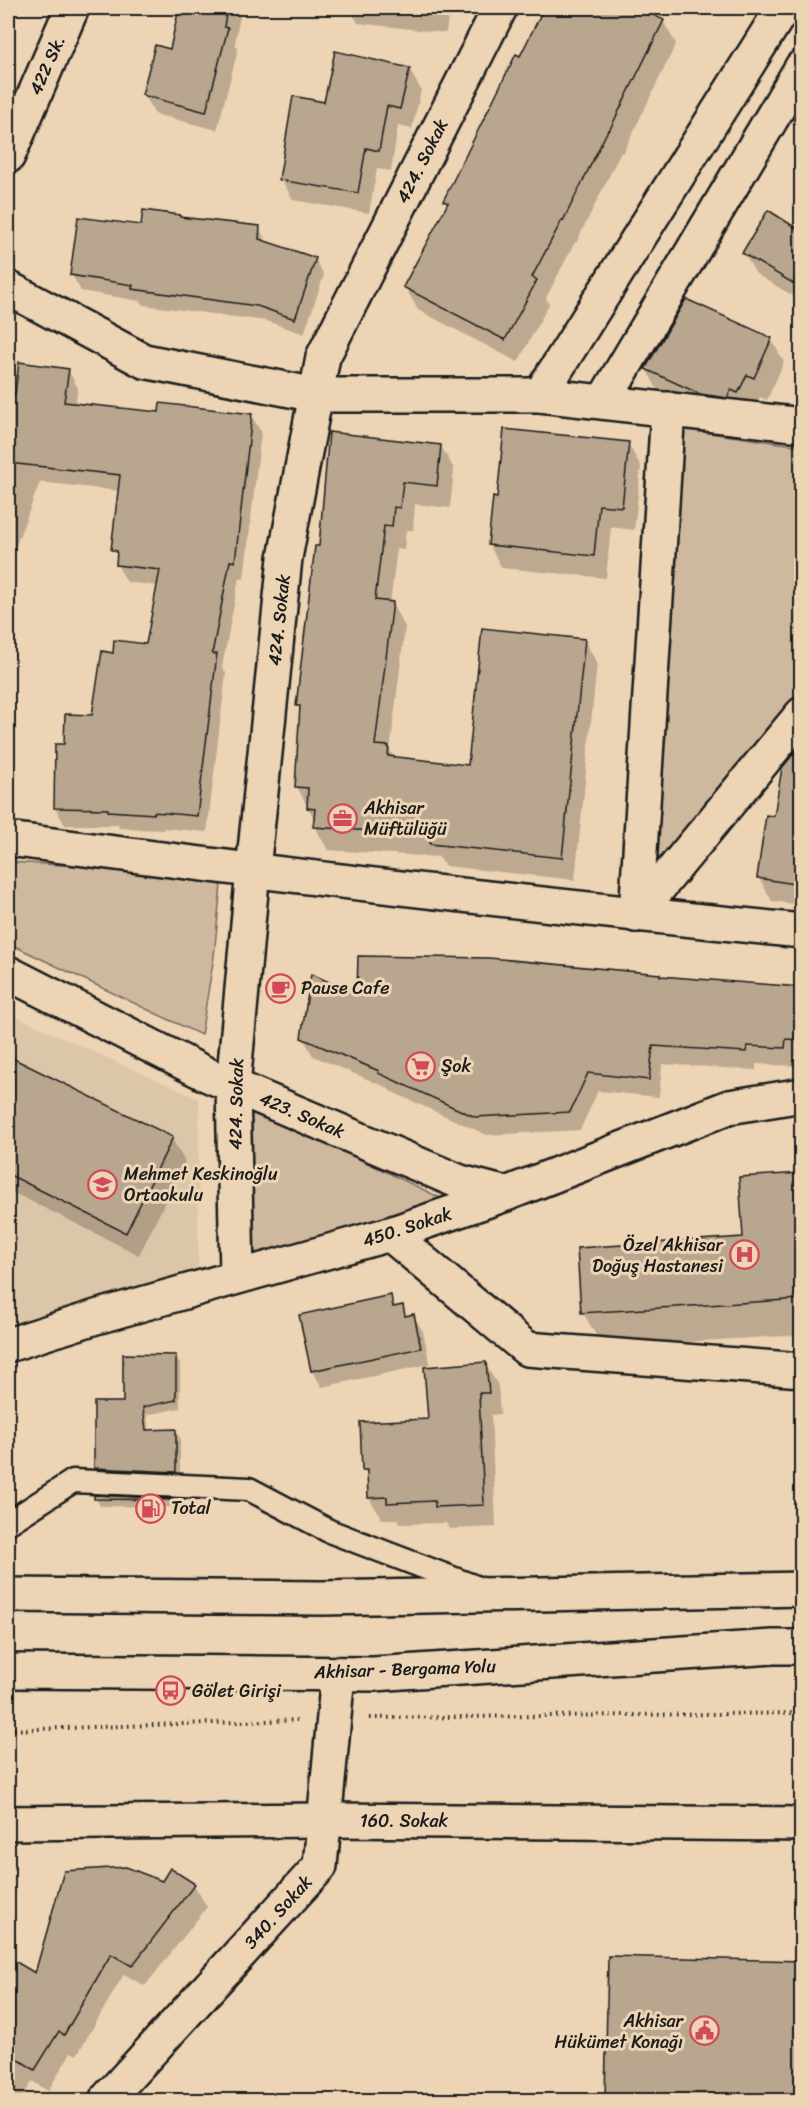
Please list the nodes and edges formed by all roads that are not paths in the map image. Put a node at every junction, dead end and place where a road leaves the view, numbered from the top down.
1 (72, 8) edge
2 (500, 8) edge
3 (783, 8) edge
4 (801, 67) edge
5 (8, 156) edge
6 (8, 288) edge
7 (316, 394) junction
8 (540, 395) junction
9 (603, 402) junction
10 (668, 409) junction
11 (801, 425) edge
12 (801, 714) edge
13 (8, 840) edge
14 (253, 870) junction
15 (636, 915) junction
16 (801, 931) edge
17 (8, 973) edge
18 (233, 1086) junction
19 (801, 1095) edge
20 (506, 1194) junction
21 (390, 1234) junction
22 (237, 1276) junction
23 (8, 1345) edge
24 (801, 1370) edge
25 (8, 1523) edge
26 (801, 1589) edge
27 (8, 1595) edge
28 (497, 1595) junction
29 (801, 1647) edge
30 (8, 1671) edge
31 (338, 1674) junction
32 (325, 1820) junction
33 (8, 1823) edge
34 (801, 1824) edge
35 (106, 2100) edge

1 - 5 street, 422 Sk.
2 - 7 street, 424. Sokak
3 - 8 street
4 - 9 street
6 - 7 street
7 - 8 street
7 - 14 street, 424. Sokak
8 - 9 street
9 - 10 street
10 - 11 street
10 - 15 street
12 - 15 street
13 - 14 street
14 - 15 street
14 - 18 street, 424. Sokak
15 - 16 street
17 - 18 street, 423. Sokak
18 - 20 street, 423. Sokak
18 - 22 street, 424. Sokak
19 - 20 street, 450. Sokak
20 - 21 street, 450. Sokak
21 - 22 street, 450. Sokak
21 - 24 street
22 - 23 street, 450. Sokak
25 - 28 lane
26 - 28 street
27 - 28 street
29 - 31 street, Akhisar - Bergama Yolu
30 - 31 street, Akhisar - Bergama Yolu
31 - 32 street, 340. Sokak
32 - 33 street, 160. Sokak
32 - 34 street, 160. Sokak
32 - 35 street, 340. Sokak

